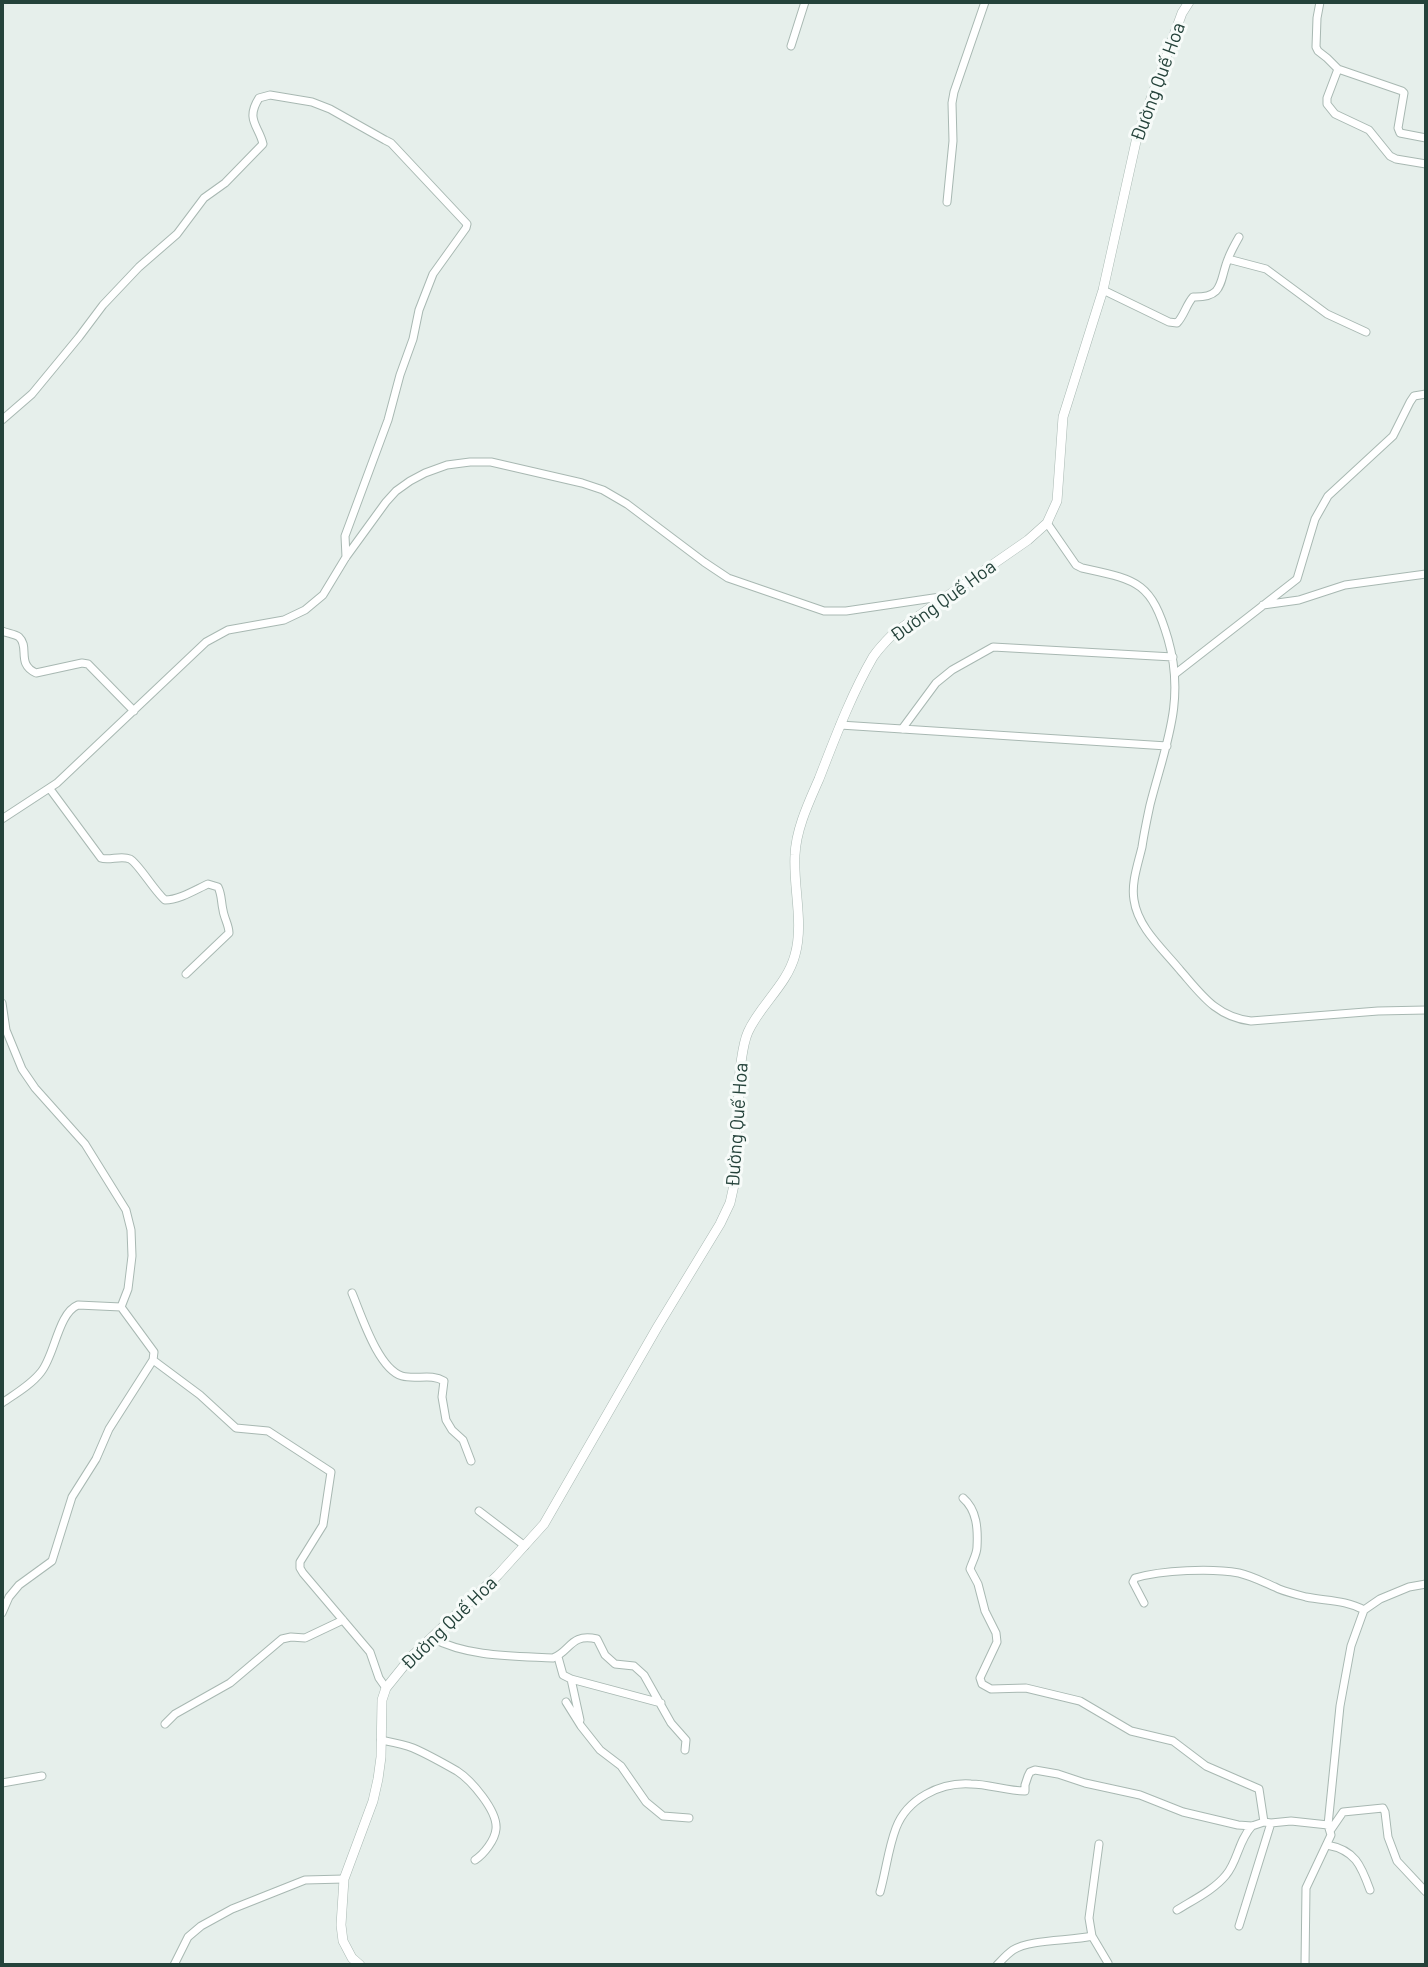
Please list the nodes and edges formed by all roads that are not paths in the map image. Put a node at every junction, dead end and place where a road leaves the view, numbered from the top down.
1 (805, 2) edge
2 (985, 2) edge
3 (1189, 2) edge
4 (1320, 2) edge
5 (791, 46) dead end
6 (1338, 69) junction
7 (1426, 138) edge
8 (1426, 164) edge
9 (947, 202) dead end
10 (1239, 237) dead end
11 (1228, 259) junction
12 (1103, 290) junction
13 (1366, 332) dead end
14 (1426, 394) edge
15 (2, 420) edge
16 (1047, 523) junction
17 (346, 557) junction
18 (1426, 574) edge
19 (951, 595) junction
20 (1262, 605) junction
21 (2, 631) edge
22 (1173, 657) junction
23 (1175, 674) junction
24 (134, 711) junction
25 (841, 725) junction
26 (902, 729) junction
27 (1167, 746) junction
28 (50, 789) junction
29 (2, 819) edge
30 (186, 974) dead end
31 (2, 1003) edge
32 (1426, 1010) edge
33 (352, 1293) dead end
34 (121, 1307) junction
35 (153, 1360) junction
36 (2, 1404) edge
37 (471, 1461) dead end
38 (963, 1498) dead end
39 (479, 1511) dead end
40 (525, 1546) junction
41 (1426, 1584) edge
42 (1144, 1603) dead end
43 (1364, 1610) junction
44 (2, 1613) edge
45 (343, 1620) junction
46 (432, 1638) junction
47 (558, 1657) junction
48 (571, 1679) junction
49 (386, 1688) junction
50 (566, 1702) dead end
51 (661, 1703) junction
52 (165, 1724) dead end
53 (581, 1726) junction
54 (381, 1740) junction
55 (685, 1750) dead end
56 (42, 1776) dead end
57 (2, 1783) edge
58 (689, 1818) dead end
59 (1268, 1822) junction
60 (1252, 1826) junction
61 (1329, 1828) junction
62 (1099, 1844) dead end
63 (1327, 1845) junction
64 (475, 1860) dead end
65 (344, 1879) junction
66 (1370, 1890) dead end
67 (880, 1892) dead end
68 (1426, 1892) edge
69 (1177, 1910) dead end
70 (1239, 1926) dead end
71 (1092, 1936) junction
72 (1108, 1963) dead end
73 (174, 1965) edge
74 (360, 1965) edge
75 (997, 1965) edge
76 (1305, 1965) edge

1 - 5 street
2 - 9 street
3 - 12 street, Đường Quế Hoa
4 - 6 street
6 - 7 street
6 - 8 street
10 - 11 street
11 - 12 street
11 - 13 street
12 - 16 street, Đường Quế Hoa
14 - 20 street
15 - 17 street
16 - 19 street, Đường Quế Hoa
16 - 22 street
17 - 19 street
17 - 24 street
18 - 20 street
19 - 25 street, Đường Quế Hoa
20 - 23 street
21 - 24 street
22 - 23 street
22 - 26 street
23 - 27 street
24 - 28 street
25 - 26 street
25 - 40 street, Đường Quế Hoa
26 - 27 street
27 - 32 street
28 - 29 street
28 - 30 street
31 - 34 street
33 - 37 street
34 - 35 street
34 - 36 street
35 - 44 street
35 - 45 street
38 - 59 street
39 - 40 street
40 - 46 street, Đường Quế Hoa
41 - 43 street
42 - 43 street
43 - 61 street
45 - 49 street
45 - 52 street
46 - 47 street
46 - 49 street, Đường Quế Hoa
47 - 48 street
47 - 51 street
48 - 51 street
48 - 53 street
49 - 54 street, Đường Quế Hoa
50 - 53 street
51 - 55 street
53 - 58 street
54 - 64 street
54 - 65 street, Đường Quế Hoa
56 - 57 street
59 - 60 street
59 - 61 street
59 - 70 street
60 - 67 street
60 - 69 street
61 - 63 street
61 - 68 street
62 - 71 street
63 - 66 street
63 - 76 street
65 - 73 street
65 - 74 street, Đường Quế Hoa
71 - 72 street
71 - 75 street

